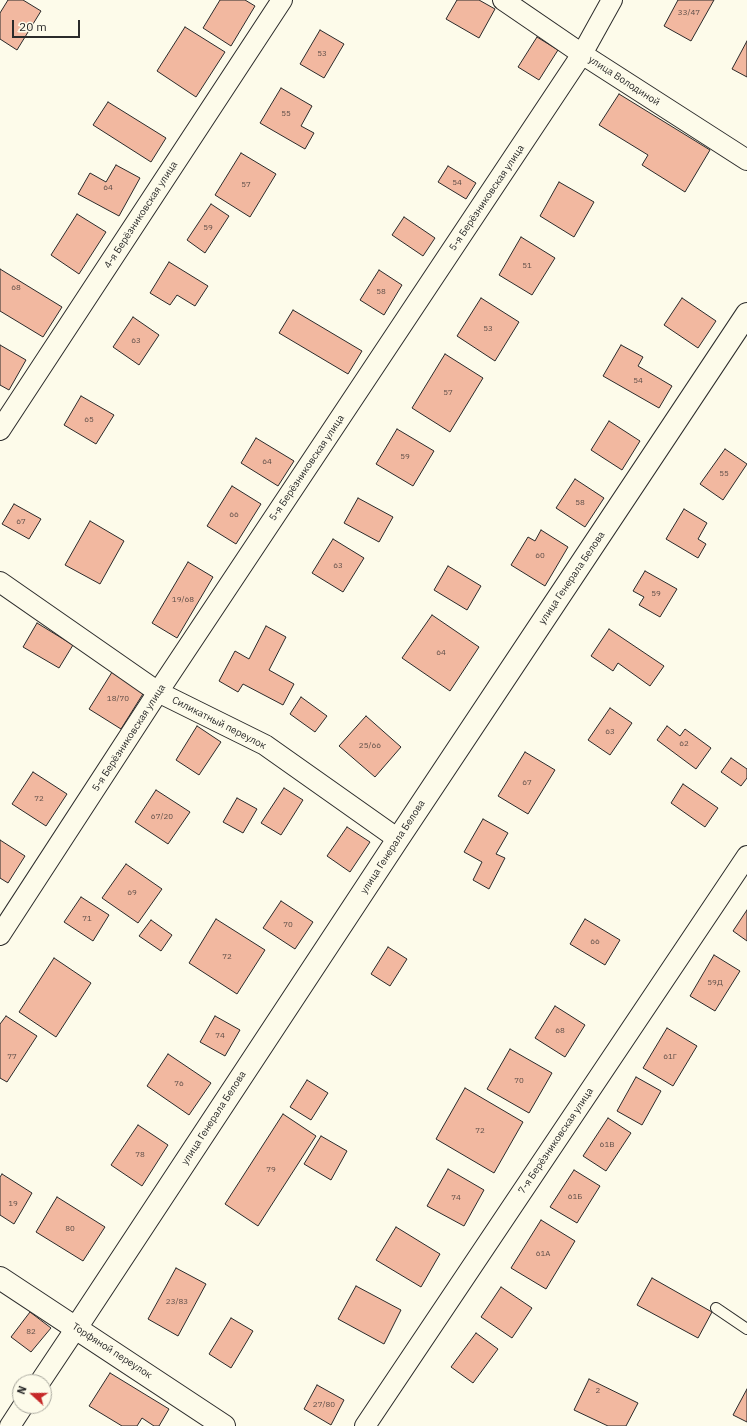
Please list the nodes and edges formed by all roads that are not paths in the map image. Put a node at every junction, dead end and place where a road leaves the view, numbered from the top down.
1 (282, 0) edge
2 (503, 0) edge
3 (612, 0) edge
4 (582, 54) junction
5 (747, 160) edge
6 (747, 314) edge
7 (0, 430) edge
8 (0, 582) edge
9 (158, 692) junction
10 (398, 839) junction
11 (747, 856) edge
12 (0, 935) edge
13 (0, 1278) edge
14 (716, 1308) dead end
15 (76, 1328) junction
16 (747, 1329) edge
17 (45, 1374) edge
18 (18, 1414) edge
19 (10, 1426) edge
20 (224, 1426) edge
21 (365, 1426) edge

1 - 7 street, 4-я Берёзниковская улица
2 - 4 street, улица Володиной
3 - 4 street, 5-я Берёзниковская улица
4 - 5 street, улица Володиной
4 - 9 street, 5-я Берёзниковская улица
6 - 10 main road, улица Генерала Белова
8 - 9 street, Силикатный переулок
9 - 10 street, Силикатный переулок
9 - 12 street, 5-я Берёзниковская улица
10 - 15 main road, улица Генерала Белова
11 - 21 street, 7-я Берёзниковская улица
13 - 15 main road, Торфяной переулок
14 - 16 lane
15 - 17 street, улица Генерала Белова
15 - 20 main road, Торфяной переулок
18 - 19 street

